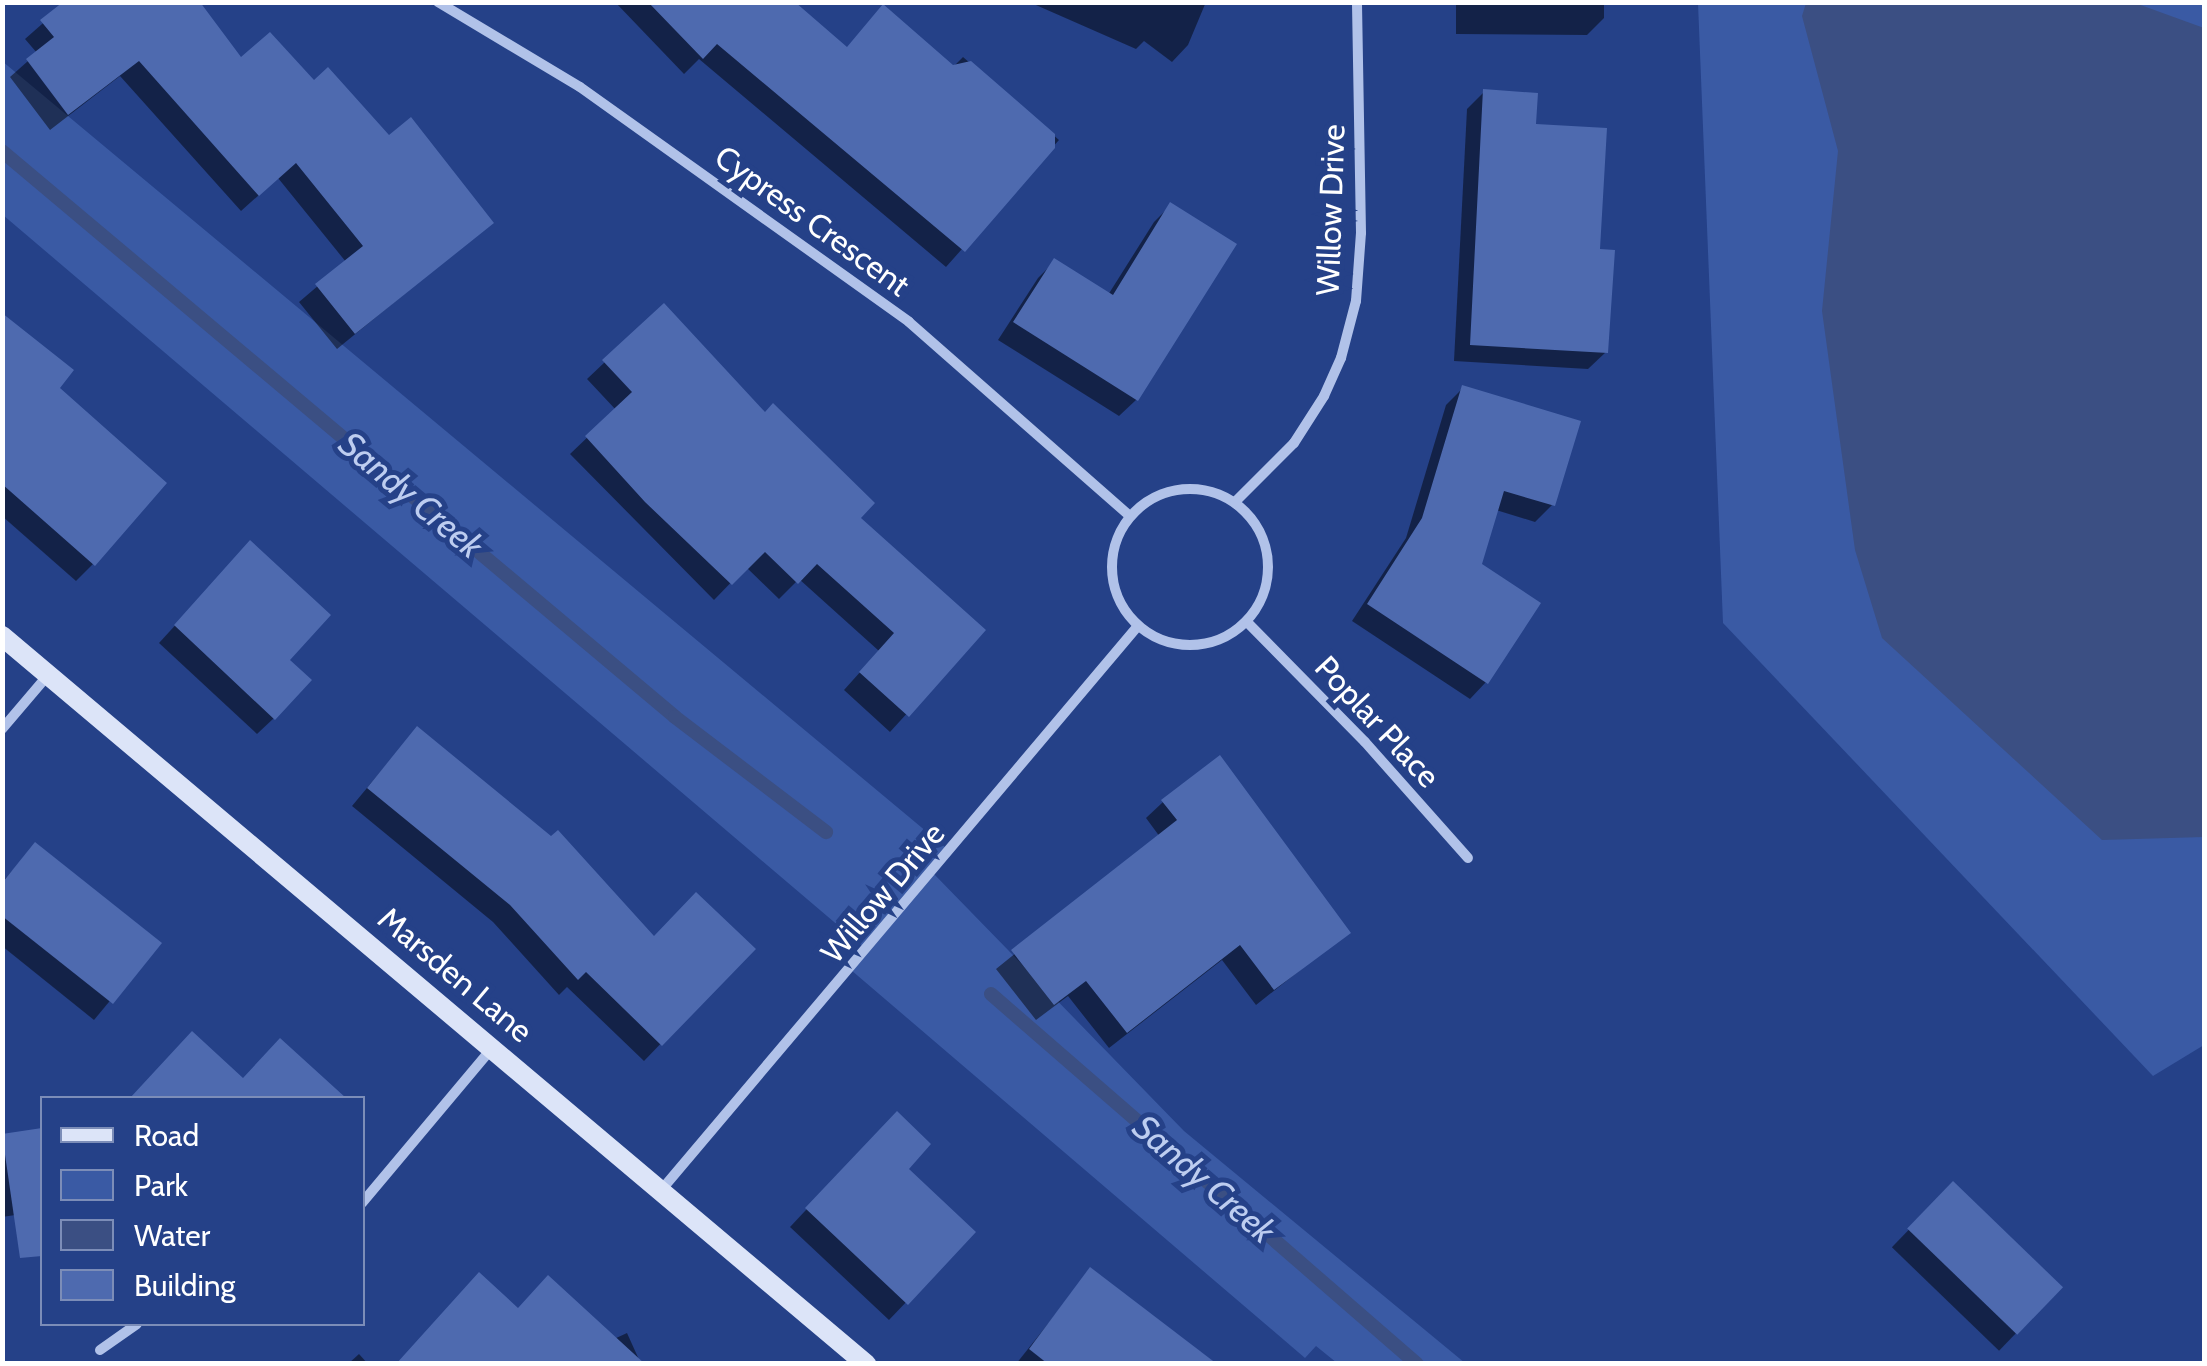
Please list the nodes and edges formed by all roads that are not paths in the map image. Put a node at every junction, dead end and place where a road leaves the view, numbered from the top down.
1 (438, 2) edge
2 (1357, 2) edge
3 (1235, 502) junction
4 (1130, 516) junction
5 (1247, 622) junction
6 (1138, 626) junction
7 (2, 636) edge
8 (48, 675) junction
9 (2, 728) edge
10 (1468, 858) dead end
11 (493, 1046) junction
12 (663, 1188) junction
13 (365, 1199) edge
14 (133, 1326) edge
15 (100, 1350) dead end
16 (866, 1364) edge

1 - 4 street, Cypress Crescent
2 - 3 street, Willow Drive
3 - 4 street
3 - 5 street
4 - 6 street
5 - 6 street
5 - 10 street, Poplar Place
6 - 12 street, Willow Drive
7 - 8 main road, Marsden Lane
8 - 9 street
8 - 11 main road, Marsden Lane
11 - 12 main road, Marsden Lane
11 - 13 street
12 - 16 main road, Marsden Lane
14 - 15 street

